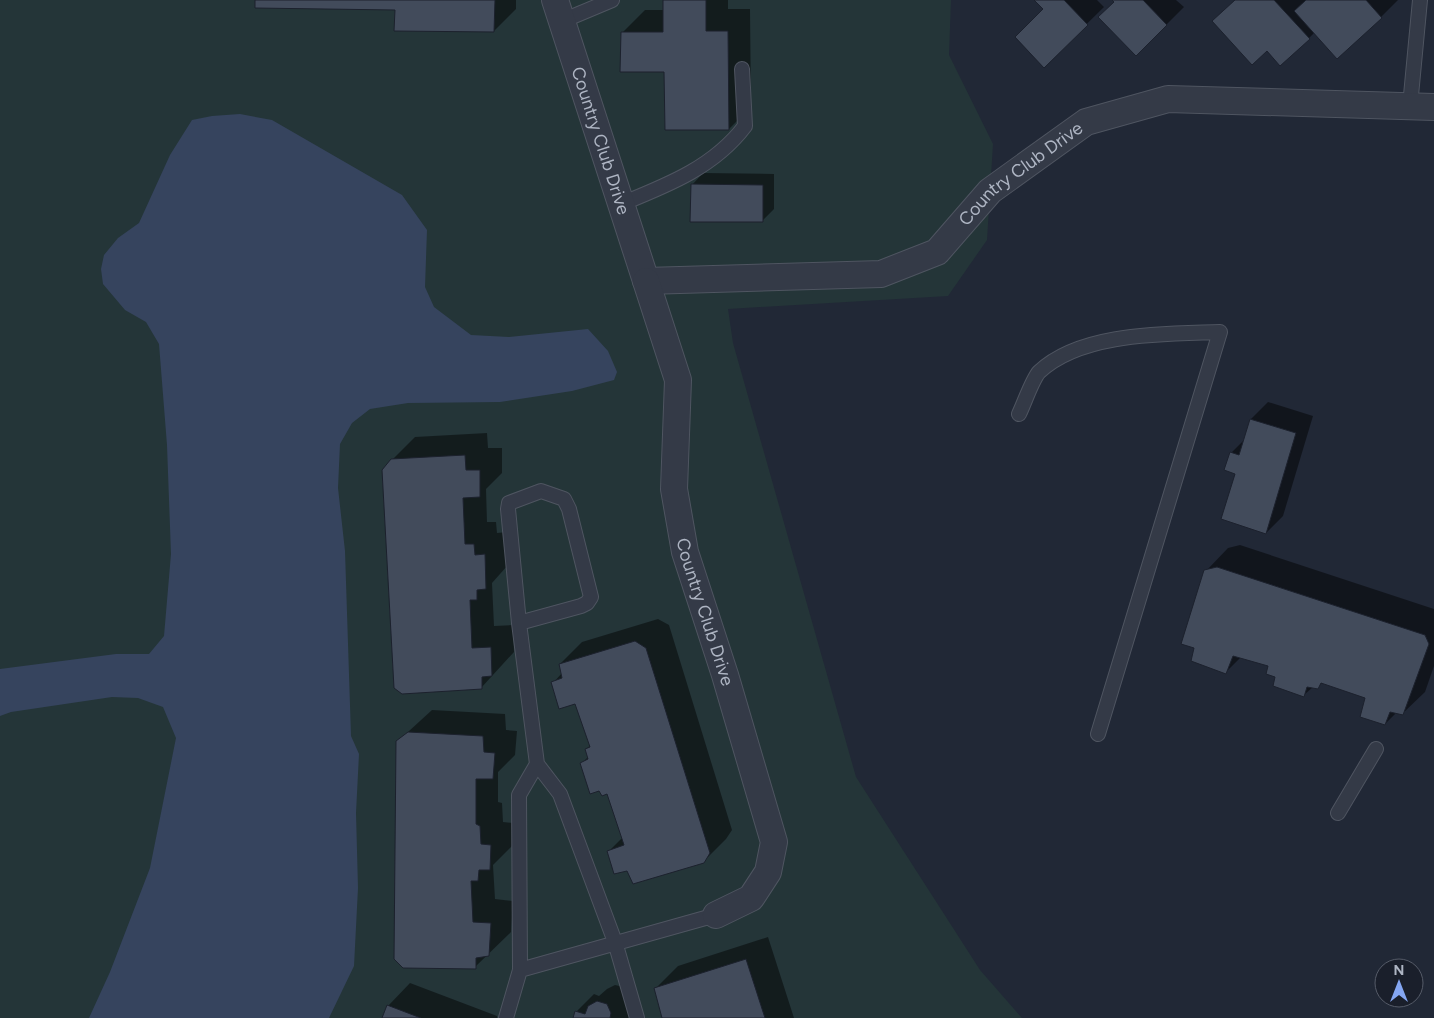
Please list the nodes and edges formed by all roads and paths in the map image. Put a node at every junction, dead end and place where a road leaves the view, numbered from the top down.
1 (607, 0) edge
2 (1420, 0) edge
3 (559, 10) edge
4 (742, 69) dead end
5 (1422, 107) edge
6 (621, 204) junction
7 (646, 281) junction
8 (1019, 414) dead end
9 (519, 623) junction
10 (1098, 734) dead end
11 (1376, 749) dead end
12 (537, 764) junction
13 (1338, 813) dead end
14 (716, 915) joint
15 (616, 942) junction
16 (520, 970) junction
17 (506, 1018) edge
18 (637, 1018) edge

1 - 3 lane
2 - 5 lane
3 - 6 street, Country Club Drive
4 - 6 lane
5 - 7 street, Country Club Drive
6 - 7 street, Country Club Drive
7 - 14 street, Country Club Drive
8 - 10 lane
9 - 9 lane
9 - 12 lane
11 - 13 lane
12 - 15 lane
12 - 16 lane
14 - 15 lane
15 - 16 lane
15 - 18 lane
16 - 17 lane

